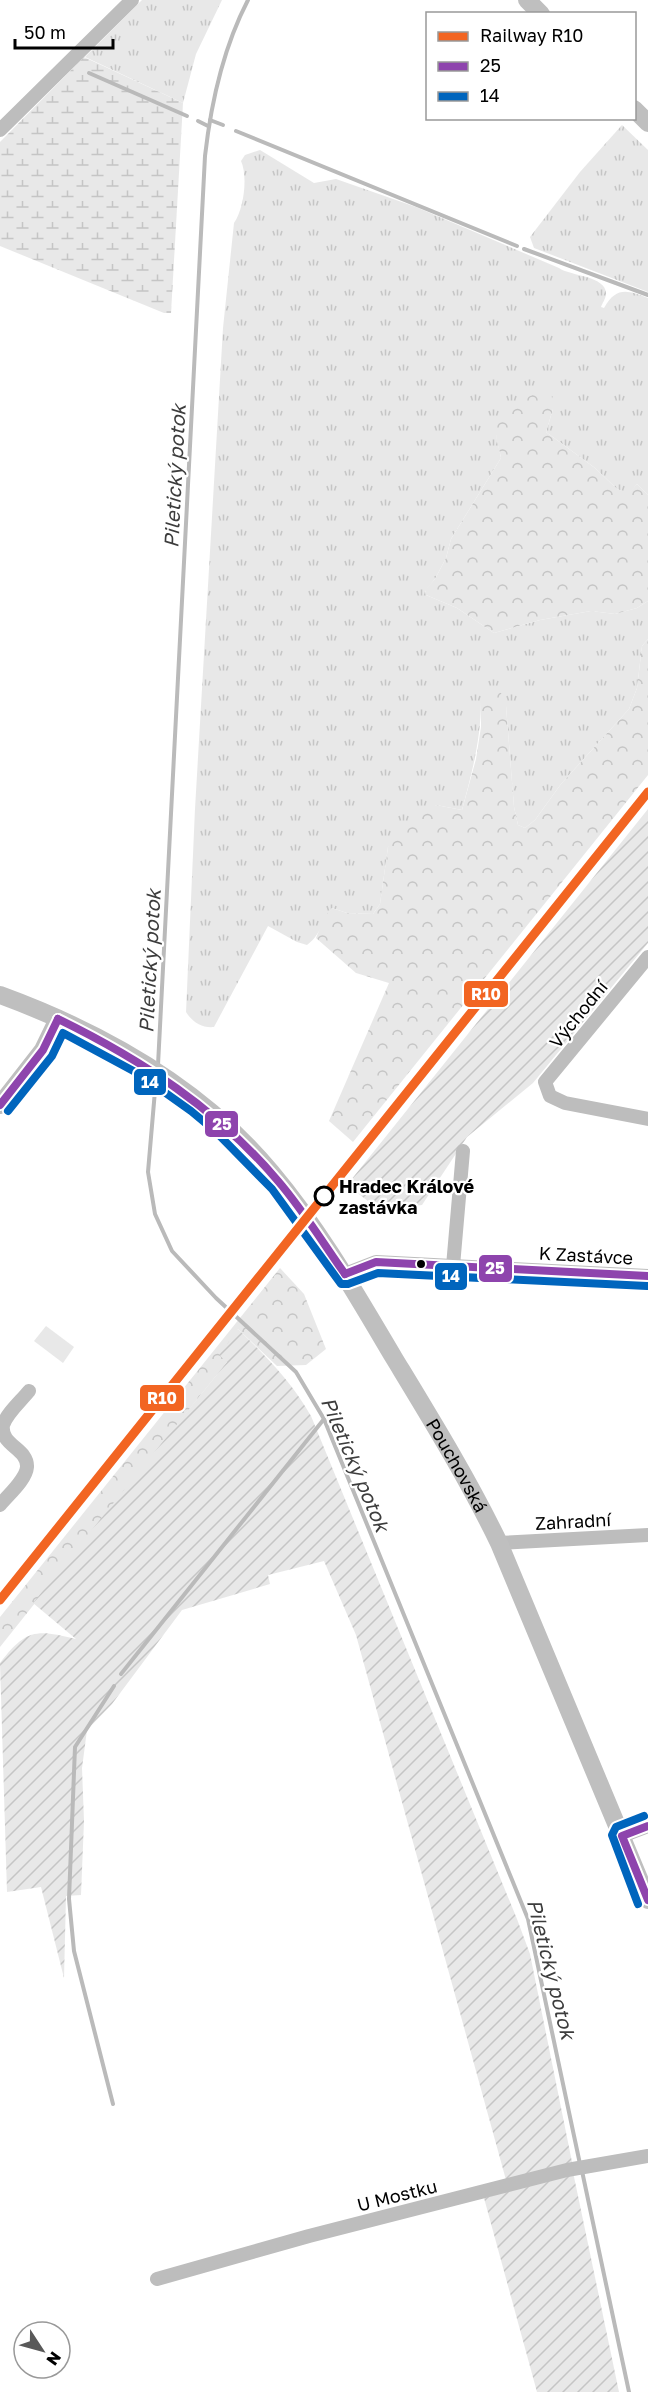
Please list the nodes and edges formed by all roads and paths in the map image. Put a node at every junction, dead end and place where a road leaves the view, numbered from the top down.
1 (132, 0) edge
2 (527, 0) edge
3 (539, 12) edge
4 (636, 111) edge
5 (648, 123) edge
6 (0, 130) edge
7 (648, 957) edge
8 (0, 995) edge
9 (58, 1019) junction
10 (0, 1105) edge
11 (648, 1119) edge
12 (463, 1151) dead end
13 (453, 1266) junction
14 (345, 1274) junction
15 (648, 1276) edge
16 (29, 1391) dead end
17 (0, 1505) edge
18 (648, 1535) edge
19 (500, 1543) junction
20 (648, 1826) edge
21 (622, 1836) junction
22 (648, 1900) edge
23 (648, 2156) edge
24 (157, 2279) dead end

1 - 6 street
2 - 3 street
4 - 5 street
7 - 11 street, Východní
8 - 9 street
9 - 10 street
9 - 14 street, Pouchovská
12 - 13 street
13 - 14 street, K Zastávce
13 - 15 street, K Zastávce
14 - 19 street, Pouchovská
16 - 17 street
18 - 19 street, Zahradní
19 - 21 street, Pouchovská
20 - 21 street
21 - 22 street, Pouchovská
23 - 24 street, U Mostku

